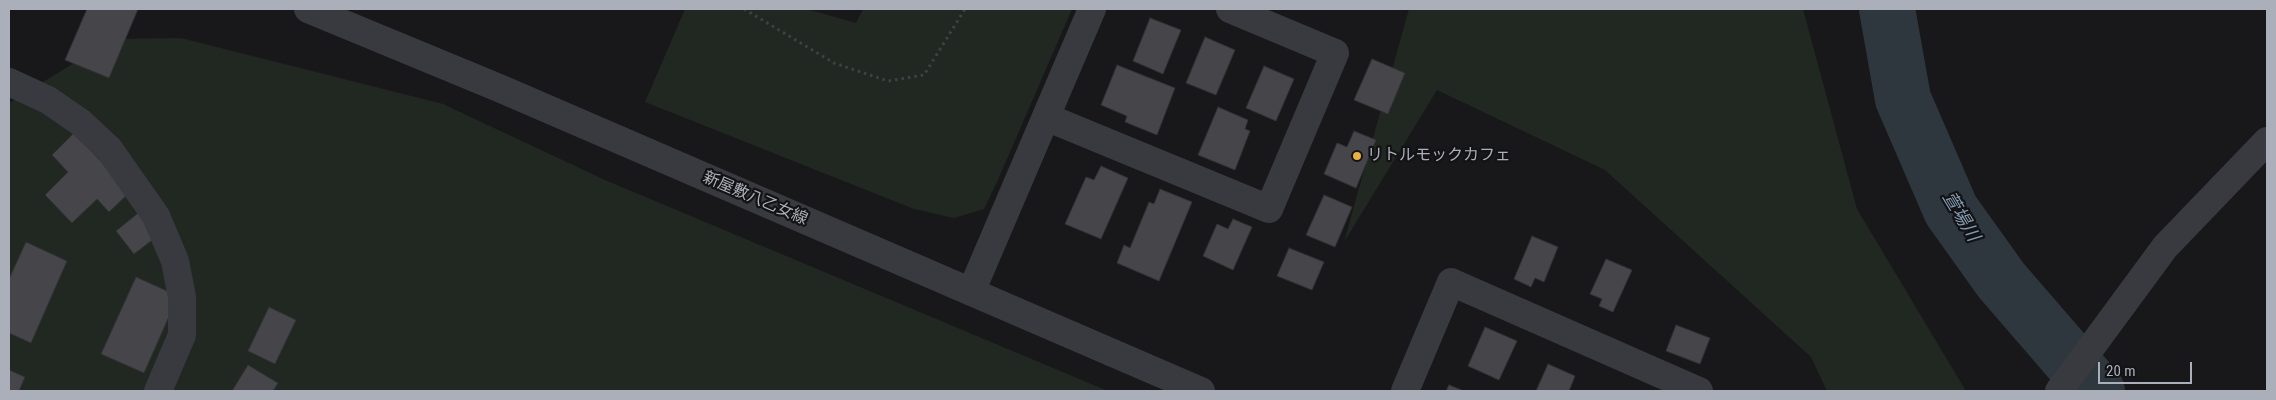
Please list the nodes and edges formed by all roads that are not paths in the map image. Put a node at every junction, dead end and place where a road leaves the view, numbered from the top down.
1 (308, 9) edge
2 (1092, 9) edge
3 (1230, 9) edge
4 (9, 82) edge
5 (1046, 116) junction
6 (2267, 140) edge
7 (971, 292) junction
8 (158, 391) edge
9 (1202, 391) edge
10 (1405, 391) edge
11 (1699, 391) edge
12 (2059, 391) edge

1 - 7 street, 新屋敷八乙女線
2 - 5 street
3 - 5 street
4 - 8 street
5 - 7 street
6 - 12 street
7 - 9 street, 新屋敷八乙女線
10 - 11 street

